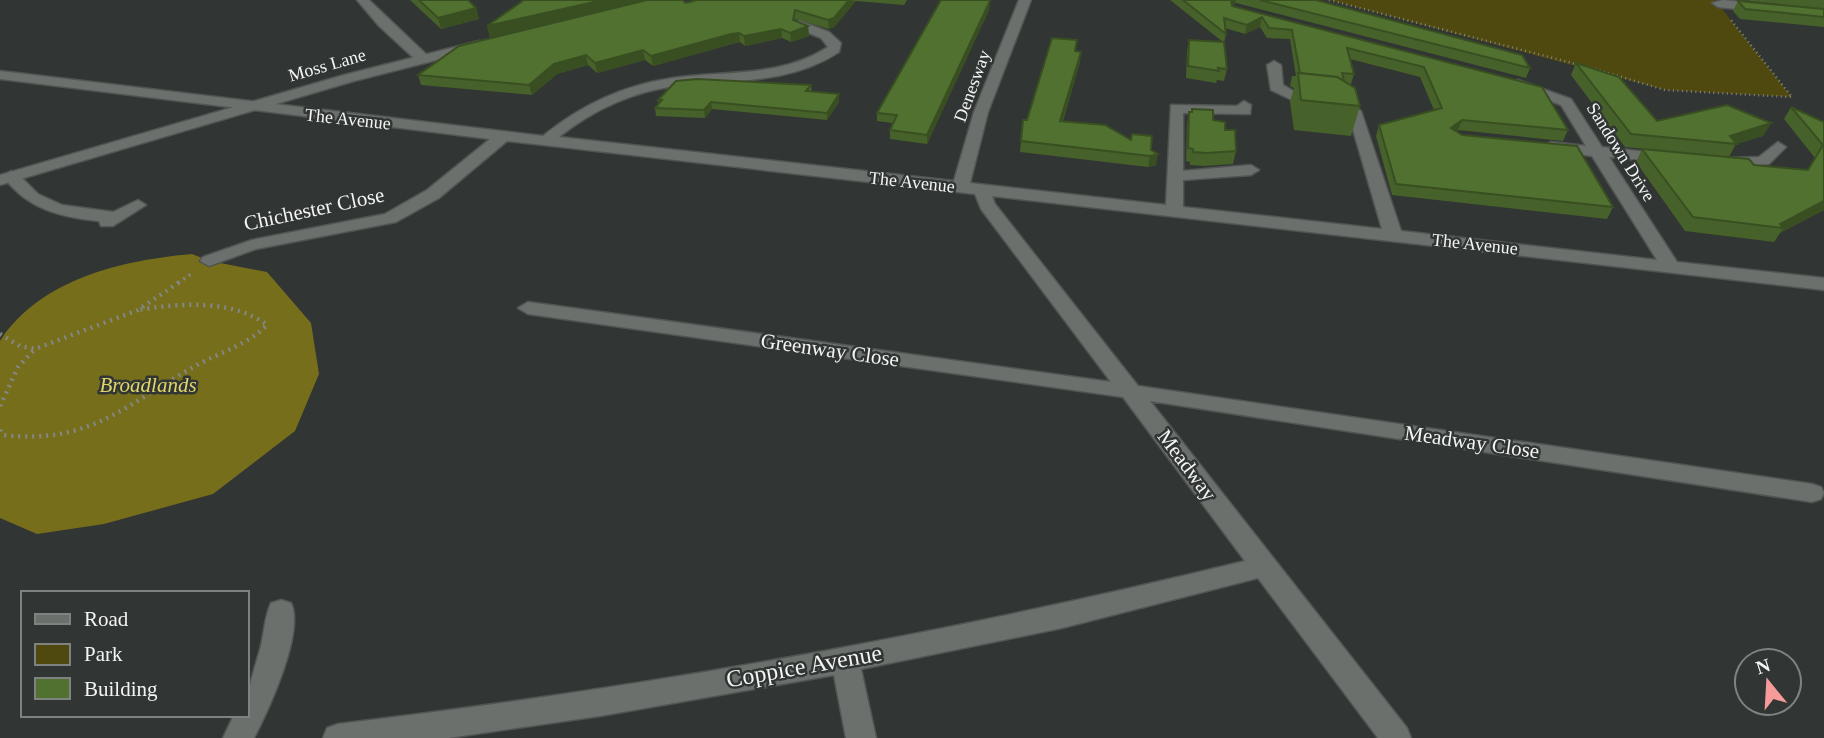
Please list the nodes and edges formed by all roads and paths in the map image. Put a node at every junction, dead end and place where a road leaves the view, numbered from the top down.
1 (363, 0) edge
2 (1025, 0) edge
3 (1329, 0) edge
4 (1718, 3) joint
5 (1784, 9) edge
6 (800, 25) edge
7 (488, 43) edge
8 (423, 58) junction
9 (1274, 65) dead end
10 (0, 75) edge
11 (1507, 80) edge
12 (1244, 105) dead end
13 (247, 107) junction
14 (503, 136) junction
15 (547, 140) junction
16 (1535, 145) edge
17 (1778, 147) dead end
18 (1599, 152) junction
19 (1682, 159) edge
20 (1709, 162) edge
21 (1251, 170) dead end
22 (1175, 176) junction
23 (6, 178) edge
24 (972, 188) junction
25 (138, 205) dead end
26 (1174, 212) junction
27 (1393, 235) junction
28 (209, 261) joint
29 (1670, 266) junction
30 (1824, 284) edge
31 (528, 308) dead end
32 (138, 310) junction
33 (0, 334) edge
34 (35, 349) junction
35 (1132, 391) junction
36 (0, 406) edge
37 (0, 430) edge
38 (1812, 492) dead end
39 (1265, 566) junction
40 (281, 611) dead end
41 (845, 659) junction
42 (238, 738) edge
43 (338, 738) edge
44 (861, 738) edge
45 (1396, 738) edge

1 - 8 street
2 - 24 street, Denesway
3 - 4 path
4 - 5 street
6 - 15 street
7 - 8 street, Moss Lane
8 - 13 street, Moss Lane
9 - 27 street
10 - 13 street, The Avenue
11 - 18 street, Sandown Drive
12 - 22 street
13 - 14 street, The Avenue
13 - 23 street, Moss Lane
14 - 15 street, The Avenue
14 - 28 street, Chichester Close
15 - 24 street, The Avenue
16 - 18 street
17 - 20 street
18 - 19 street
18 - 29 street, Sandown Drive
21 - 22 street
22 - 26 street
23 - 25 street
24 - 26 street, The Avenue
24 - 35 street, Meadway
26 - 27 street, The Avenue
27 - 29 street, The Avenue
28 - 32 path
29 - 30 street, The Avenue
31 - 35 street, Greenway Close
32 - 34 path
32 - 37 path
33 - 34 path
34 - 36 path
35 - 38 street, Meadway Close
35 - 39 street, Meadway
39 - 41 street, Coppice Avenue
39 - 45 street, Meadway
40 - 42 street
41 - 43 street, Coppice Avenue
41 - 44 street

